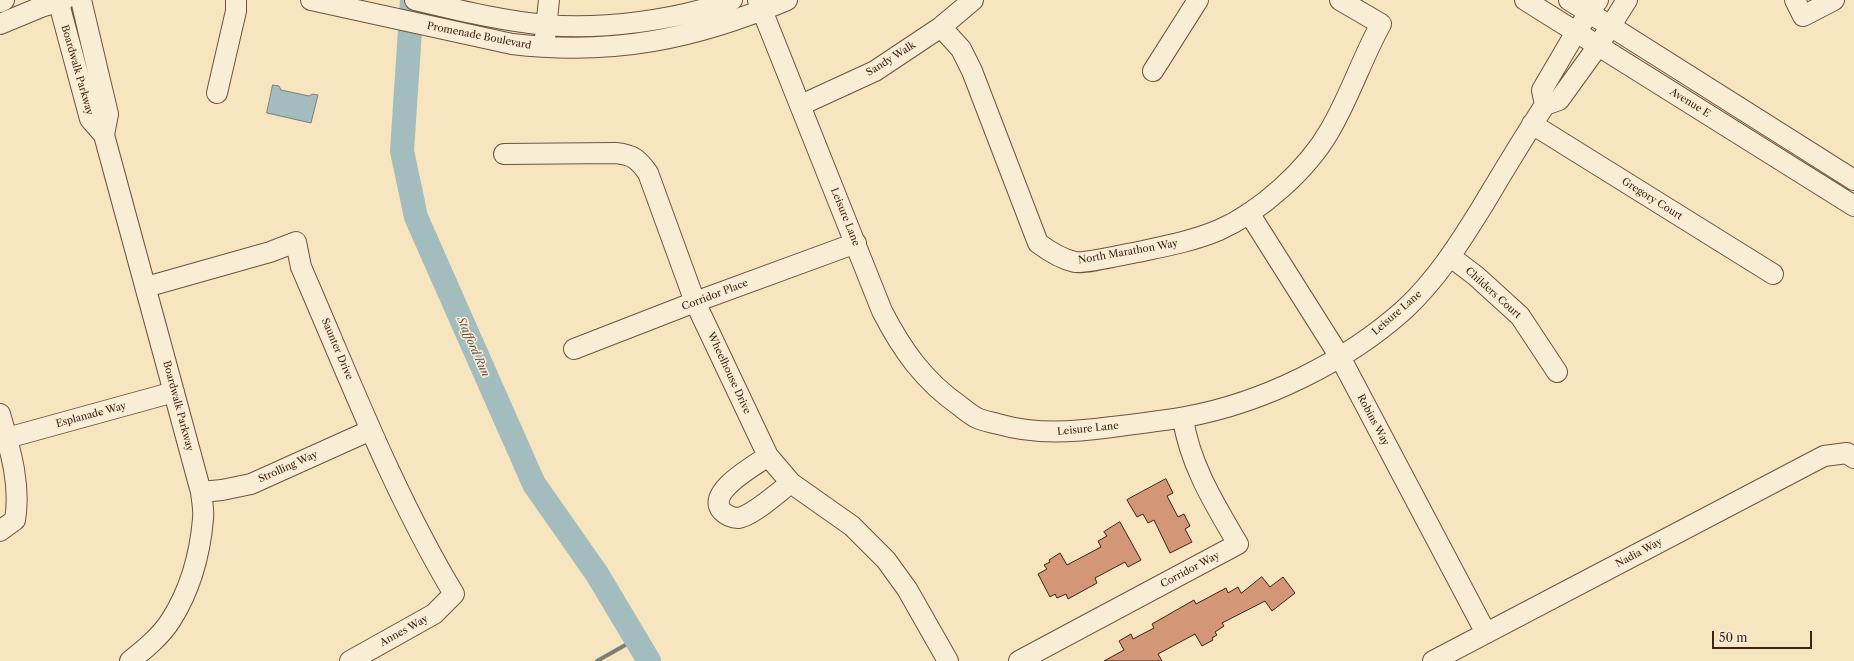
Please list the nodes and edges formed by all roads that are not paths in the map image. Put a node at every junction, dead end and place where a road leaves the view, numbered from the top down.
1 (4, 0) edge
2 (60, 0) edge
3 (81, 0) edge
4 (236, 0) edge
5 (310, 0) edge
6 (415, 0) edge
7 (549, 0) edge
8 (732, 0) edge
9 (787, 0) edge
10 (973, 0) edge
11 (1198, 0) edge
12 (1340, 0) edge
13 (1525, 0) edge
14 (1569, 0) edge
15 (1627, 0) edge
16 (1834, 0) edge
17 (0, 2) edge
18 (760, 5) edge
19 (1593, 6) edge
20 (1799, 8) edge
21 (0, 24) edge
22 (546, 25) junction
23 (942, 26) junction
24 (1610, 26) junction
25 (1576, 32) junction
26 (1598, 46) junction
27 (544, 48) junction
28 (1153, 71) dead end
29 (217, 93) dead end
30 (801, 105) junction
31 (1545, 105) junction
32 (1532, 124) junction
33 (104, 135) junction
34 (504, 154) dead end
35 (1853, 180) edge
36 (1847, 202) edge
37 (1249, 213) junction
38 (856, 243) junction
39 (1451, 257) junction
40 (1772, 274) dead end
41 (146, 287) junction
42 (696, 302) junction
43 (574, 349) dead end
44 (1340, 357) junction
45 (1557, 372) dead end
46 (174, 392) junction
47 (0, 414) edge
48 (1183, 418) junction
49 (371, 430) junction
50 (7, 438) junction
51 (1851, 455) edge
52 (768, 456) junction
53 (791, 482) junction
54 (201, 492) junction
55 (8, 526) edge
56 (454, 594) joint
57 (1486, 633) junction
58 (130, 661) edge
59 (350, 661) edge
60 (948, 661) edge
61 (1019, 661) edge
62 (1432, 661) edge

1 - 17 street
2 - 21 street
2 - 33 street, Boardwalk Parkway
3 - 33 street, Boardwalk Parkway
4 - 29 street
5 - 27 street, Promenade Boulevard
6 - 22 street
7 - 22 street
8 - 22 street
9 - 18 street, Promenade Boulevard
10 - 23 street, Sandy Walk
11 - 28 street
12 - 37 street, North Marathon Way
13 - 25 street, Avenue E
14 - 19 street
15 - 24 street, Leisure Lane
16 - 20 street
18 - 27 street, Promenade Boulevard
18 - 30 street, Leisure Lane
19 - 24 street
19 - 25 street
22 - 27 street
23 - 30 street, Sandy Walk
23 - 37 street, North Marathon Way
24 - 26 street, Leisure Lane
24 - 35 street
25 - 26 street, Avenue E
25 - 31 street
26 - 31 street, Leisure Lane
26 - 36 street, Avenue E
30 - 38 street, Leisure Lane
31 - 32 street, Leisure Lane
32 - 39 street, Leisure Lane
32 - 40 street, Gregory Court
33 - 41 street, Boardwalk Parkway
34 - 42 street, Wheelhouse Drive
35 - 36 street
37 - 44 street, Robins Way
38 - 42 street, Corridor Place
38 - 48 street, Leisure Lane
39 - 44 street, Leisure Lane
39 - 45 street, Childers Court
41 - 46 street, Boardwalk Parkway
41 - 49 street, Saunter Drive
42 - 43 street, Corridor Place
42 - 52 street, Wheelhouse Drive
44 - 48 street, Leisure Lane
44 - 57 street, Robins Way
46 - 50 street, Esplanade Way
46 - 54 street, Boardwalk Parkway
47 - 50 street
48 - 61 street, Corridor Way
49 - 54 street, Strolling Way
49 - 56 street, Saunter Drive
50 - 55 street
51 - 57 street, Nadia Way
52 - 53 street, Wheelhouse Drive
52 - 53 street
53 - 60 street, Wheelhouse Drive
54 - 58 street, Boardwalk Parkway
56 - 59 street, Annes Way
57 - 62 street, Nadia Way

